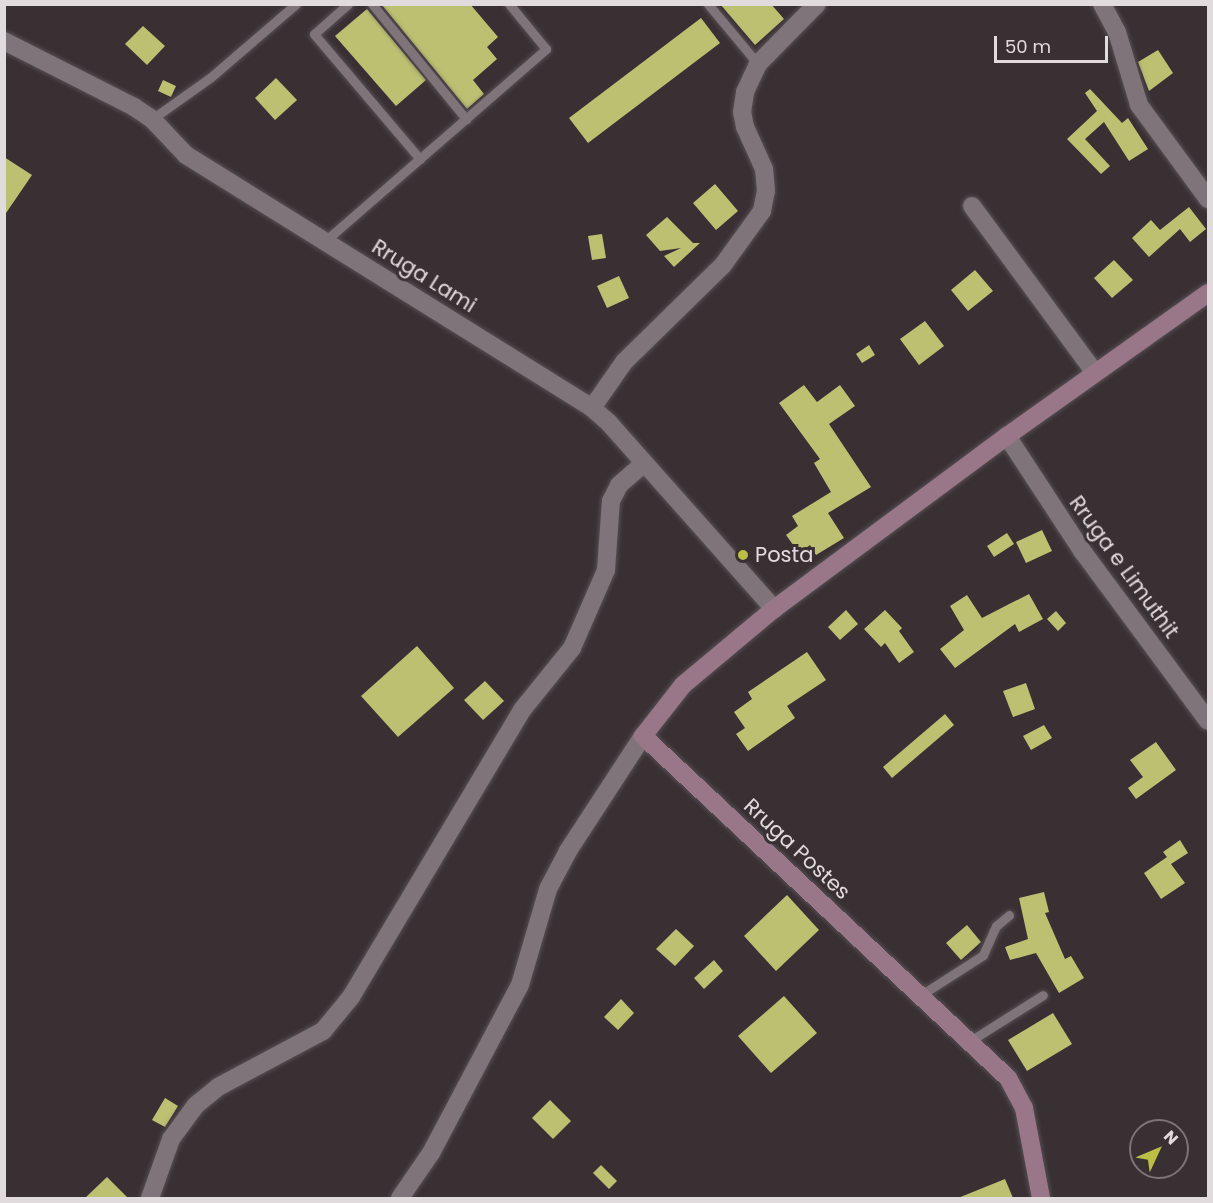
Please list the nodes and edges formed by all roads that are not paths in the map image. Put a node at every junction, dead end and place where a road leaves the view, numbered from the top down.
1 (296, 4) edge
2 (348, 4) edge
3 (372, 4) edge
4 (509, 4) edge
5 (708, 4) edge
6 (817, 4) edge
7 (1102, 4) edge
8 (4, 41) edge
9 (758, 64) junction
10 (466, 119) junction
11 (160, 128) junction
12 (420, 159) junction
13 (1209, 199) edge
14 (972, 206) dead end
15 (325, 241) junction
16 (1209, 293) edge
17 (1095, 373) junction
18 (592, 408) junction
19 (1007, 436) junction
20 (644, 463) junction
21 (774, 609) junction
22 (1209, 722) edge
23 (643, 736) junction
24 (1009, 915) dead end
25 (1043, 994) dead end
26 (921, 995) junction
27 (970, 1041) junction
28 (150, 1198) edge
29 (400, 1198) edge
30 (1041, 1198) edge

1 - 11 lane
2 - 12 lane
3 - 10 lane
4 - 10 lane
5 - 9 lane
6 - 9 street
7 - 13 street
8 - 11 street, Rruga Lami
9 - 18 street
10 - 12 lane
11 - 15 street, Rruga Lami
12 - 15 lane
14 - 17 street
15 - 18 street, Rruga Lami
16 - 17 street
17 - 19 street
18 - 20 street, Rruga Lami
19 - 21 street
19 - 22 street, Rruga e Limuthit
20 - 21 street, Rruga Lami
20 - 28 street
21 - 23 street
23 - 26 street, Rruga Postes
23 - 29 street
24 - 26 lane
25 - 27 lane
26 - 27 street, Rruga Postes
27 - 30 street, Rruga Postes

